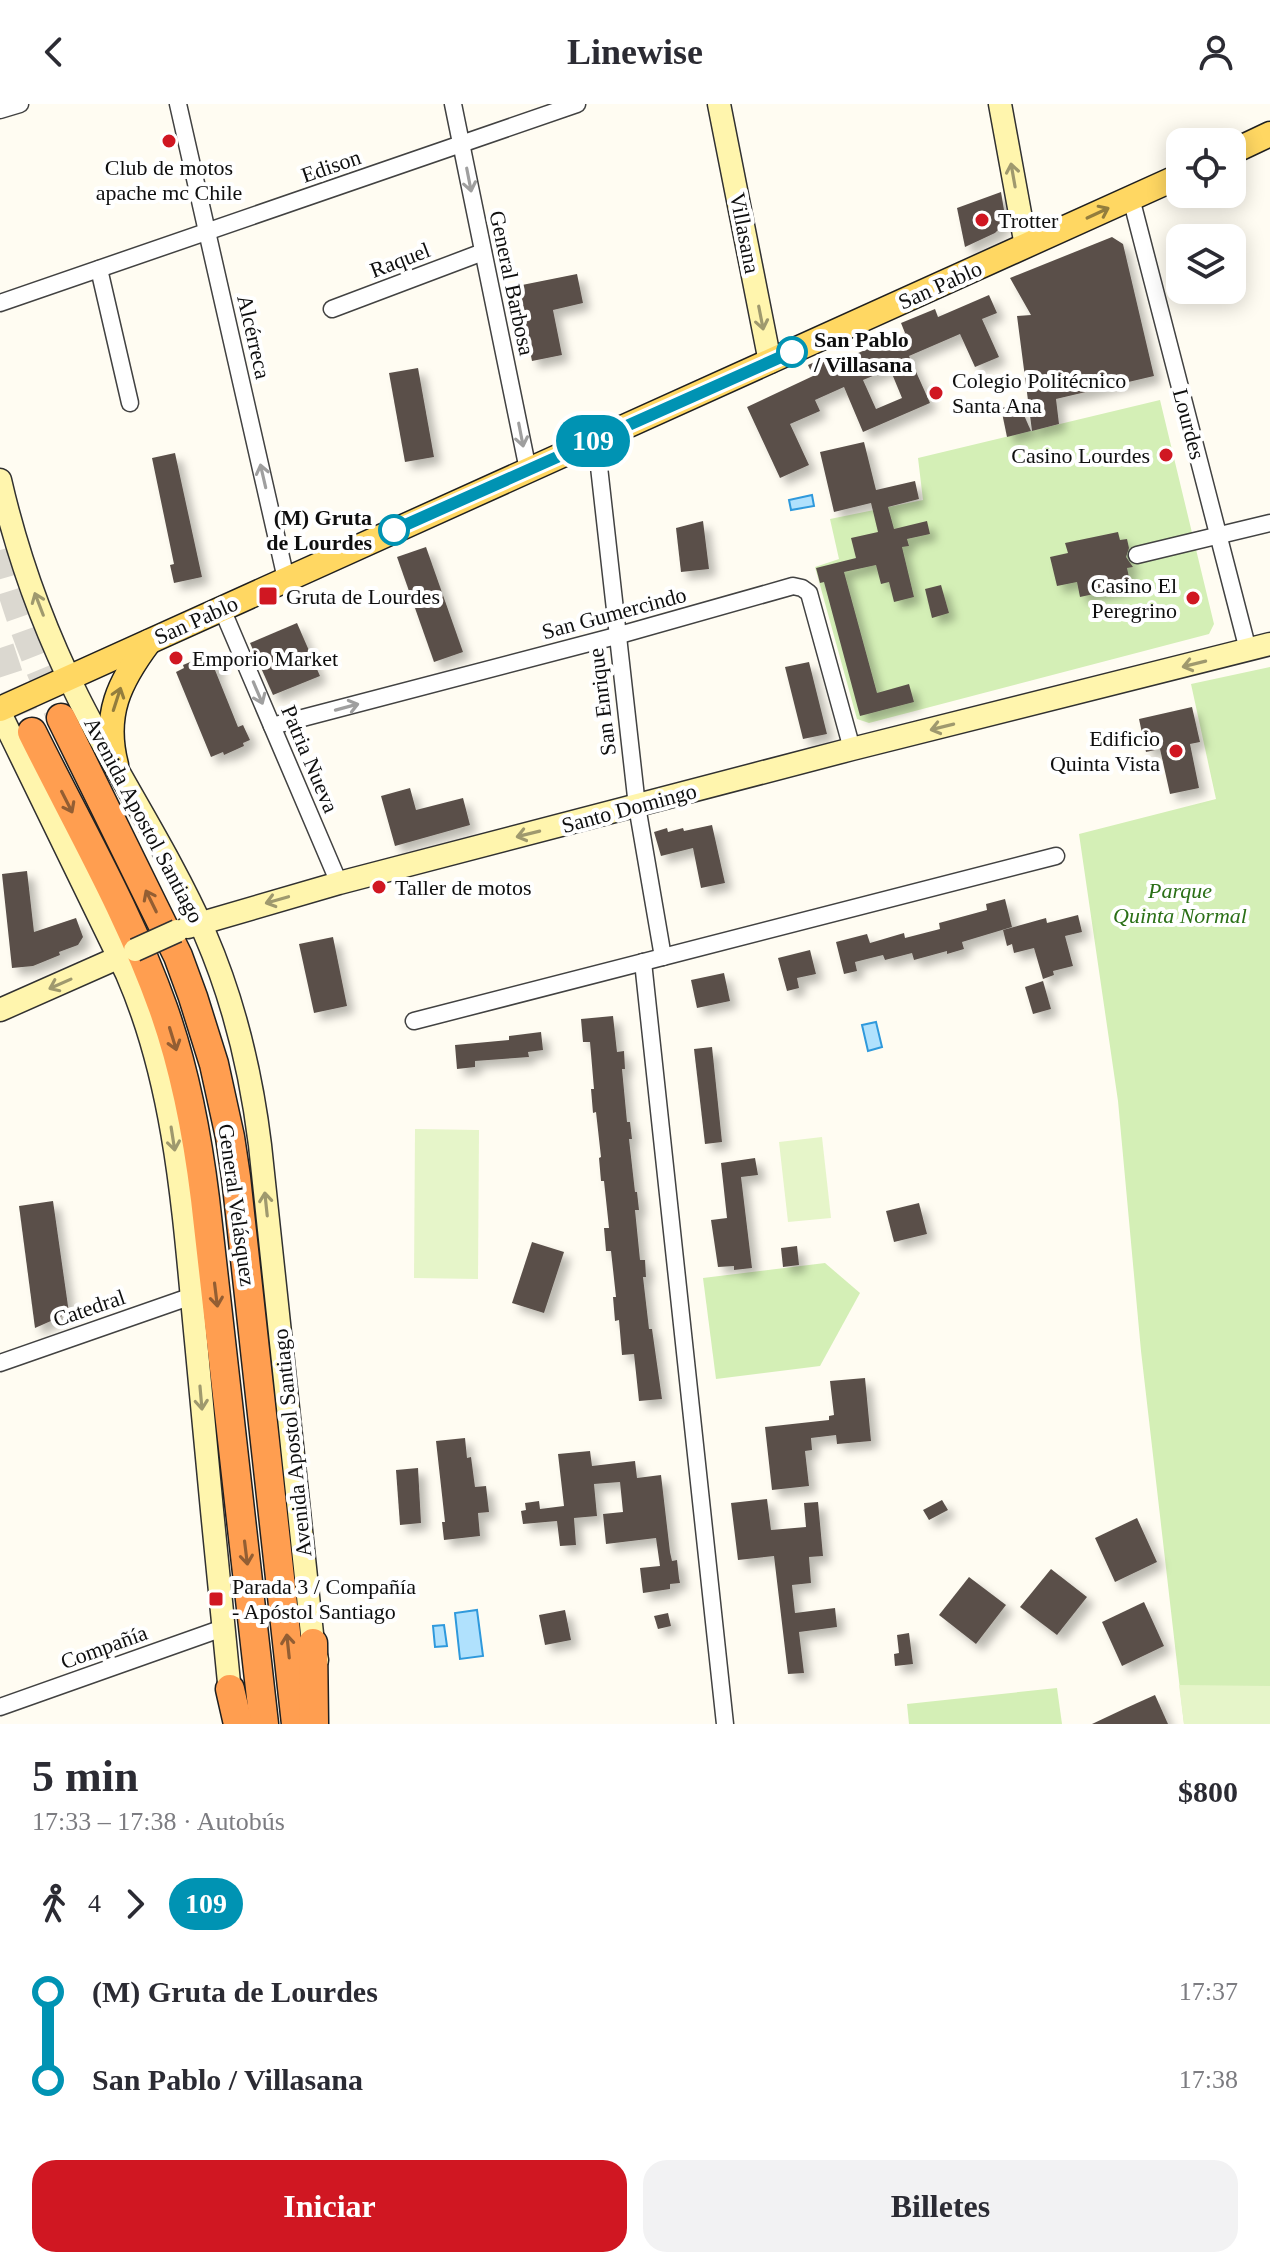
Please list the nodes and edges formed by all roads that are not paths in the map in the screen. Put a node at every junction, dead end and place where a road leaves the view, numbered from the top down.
1 (20, 104) edge
2 (178, 104) edge
3 (453, 104) edge
4 (577, 104) edge
5 (719, 104) edge
6 (1000, 104) edge
7 (0, 110) edge
8 (1270, 134) edge
9 (461, 144) junction
10 (1246, 145) edge
11 (1166, 182) edge
12 (1131, 198) junction
13 (207, 232) junction
14 (1026, 246) junction
15 (483, 252) junction
16 (99, 269) junction
17 (0, 303) edge
18 (332, 309) dead end
19 (770, 362) junction
20 (130, 403) dead end
21 (596, 440) junction
22 (528, 470) junction
23 (0, 480) edge
24 (1270, 523) edge
25 (1218, 535) junction
26 (1137, 555) dead end
27 (286, 579) junction
28 (222, 609) junction
29 (616, 636) junction
30 (150, 641) junction
31 (1270, 644) edge
32 (1248, 650) junction
33 (68, 676) junction
34 (0, 711) edge
35 (61, 718) tunnel mouth
36 (272, 726) junction
37 (32, 732) tunnel mouth
38 (852, 749) junction
39 (116, 765) junction
40 (637, 806) junction
41 (1056, 856) dead end
42 (339, 883) junction
43 (199, 922) junction
44 (127, 954) junction
45 (663, 957) junction
46 (643, 962) junction
47 (0, 1010) edge
48 (414, 1021) dead end
49 (192, 1296) junction
50 (0, 1363) edge
51 (223, 1628) junction
52 (313, 1643) junction
53 (230, 1689) joint
54 (0, 1707) edge
55 (236, 1724) edge
56 (264, 1724) edge
57 (296, 1724) edge
58 (314, 1724) edge
59 (327, 1724) edge
60 (725, 1724) edge

1 - 7 street
2 - 13 street, Alcérreca
3 - 9 street, General Barbosa
4 - 9 street, Edison
5 -> 19 main road, Villasana
14 -> 6 main road
8 - 10 main road
9 - 13 street, Edison
9 -> 15 street, General Barbosa
11 - 12 main road, San Pablo
14 -> 12 main road, San Pablo
12 - 25 street, Lourdes
13 - 16 street, Edison
27 -> 13 street, Alcérreca
14 - 19 main road, San Pablo
15 - 18 street, Raquel
15 -> 22 street, General Barbosa
16 - 17 street, Edison
16 - 20 street
19 - 21 main road, San Pablo
21 - 22 main road, San Pablo
21 - 29 street, San Enrique
22 - 27 main road, San Pablo
33 -> 23 main road, Avenida Apostol Santiago
24 - 25 street
25 - 26 street
25 - 32 street, Lourdes
27 - 28 main road, San Pablo
28 - 30 main road, San Pablo
28 -> 36 street, Patria Nueva
36 -> 29 street, San Gumercindo
29 - 38 street, San Gumercindo
29 - 40 street, San Enrique
30 - 33 main road, San Pablo
39 -> 30 main road
31 - 32 main road, Santo Domingo
32 -> 38 main road, Santo Domingo
33 - 34 main road, San Pablo
33 - 39 main road, Avenida Apostol Santiago
34 - 44 main road
57 -> 35 highway, General Velásquez
36 - 42 street, Patria Nueva
37 -> 56 highway, General Velásquez
38 - 40 main road, Santo Domingo
39 - 43 main road, Avenida Apostol Santiago
40 -> 42 main road, Santo Domingo
40 - 45 street, San Enrique
41 - 45 street
42 -> 43 main road, Santo Domingo
43 - 44 main road, Santo Domingo, bridge
52 -> 43 main road, Avenida Apostol Santiago
44 -> 47 main road, Santo Domingo
44 -> 49 main road
45 - 46 street
46 - 48 street
46 - 60 street
49 - 50 street, Catedral
49 -> 51 main road
51 - 53 main road
51 - 54 street, Compañía
52 - 58 highway
52 - 59 main road, Avenida Apostol Santiago
53 - 55 highway

